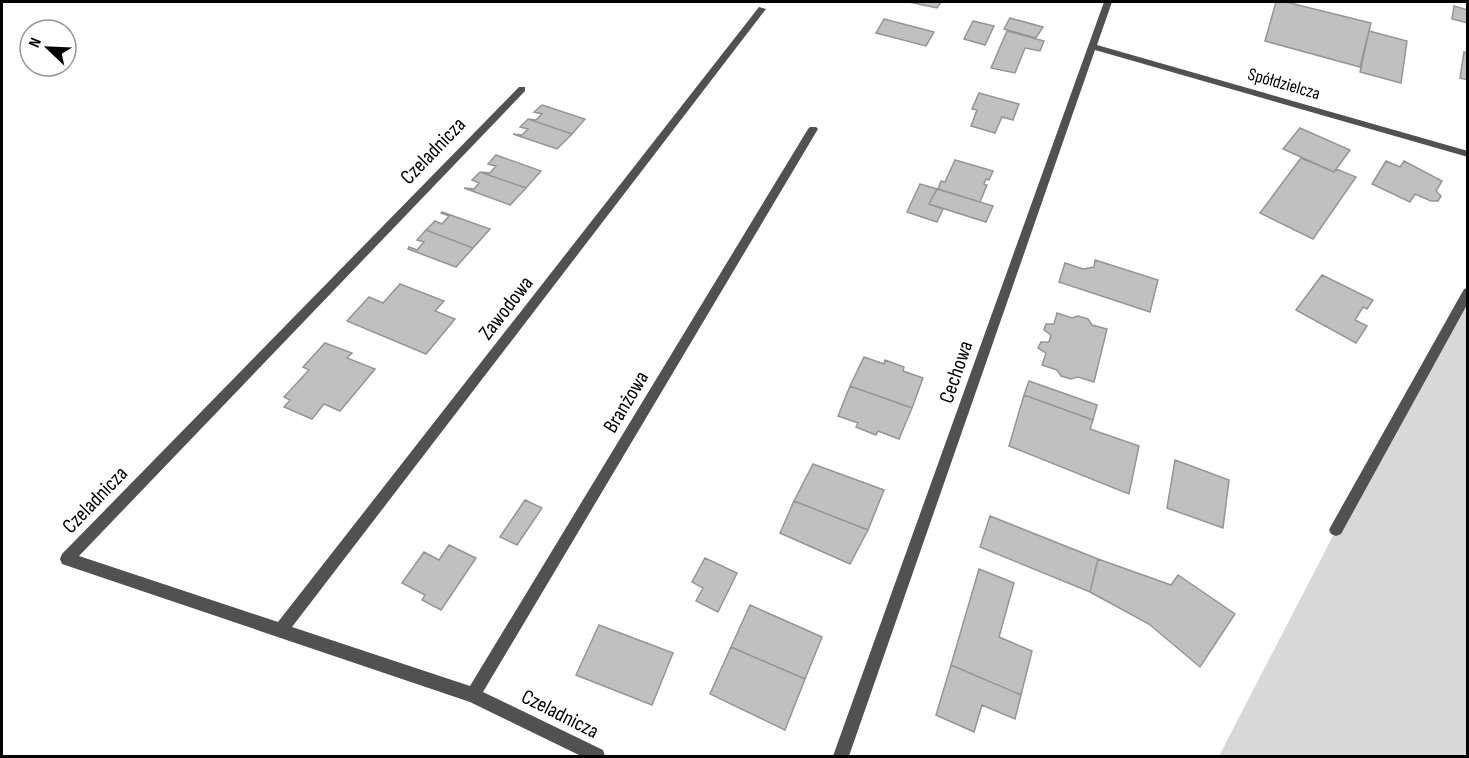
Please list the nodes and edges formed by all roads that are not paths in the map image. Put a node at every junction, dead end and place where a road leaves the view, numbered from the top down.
1 (1108, 2) edge
2 (762, 9) dead end
3 (1091, 46) junction
4 (522, 89) dead end
5 (813, 129) dead end
6 (1467, 154) edge
7 (1467, 292) edge
8 (1336, 530) dead end
9 (280, 631) junction
10 (473, 694) junction
11 (597, 756) edge
12 (841, 756) edge

1 - 3 street, Cechowa
2 - 9 street, Zawodowa
3 - 6 street, Spółdzielcza
3 - 12 street, Cechowa
4 - 9 street, Czeladnicza
5 - 10 street, Branżowa
7 - 8 street
9 - 10 street, Czeladnicza
10 - 11 street, Czeladnicza

